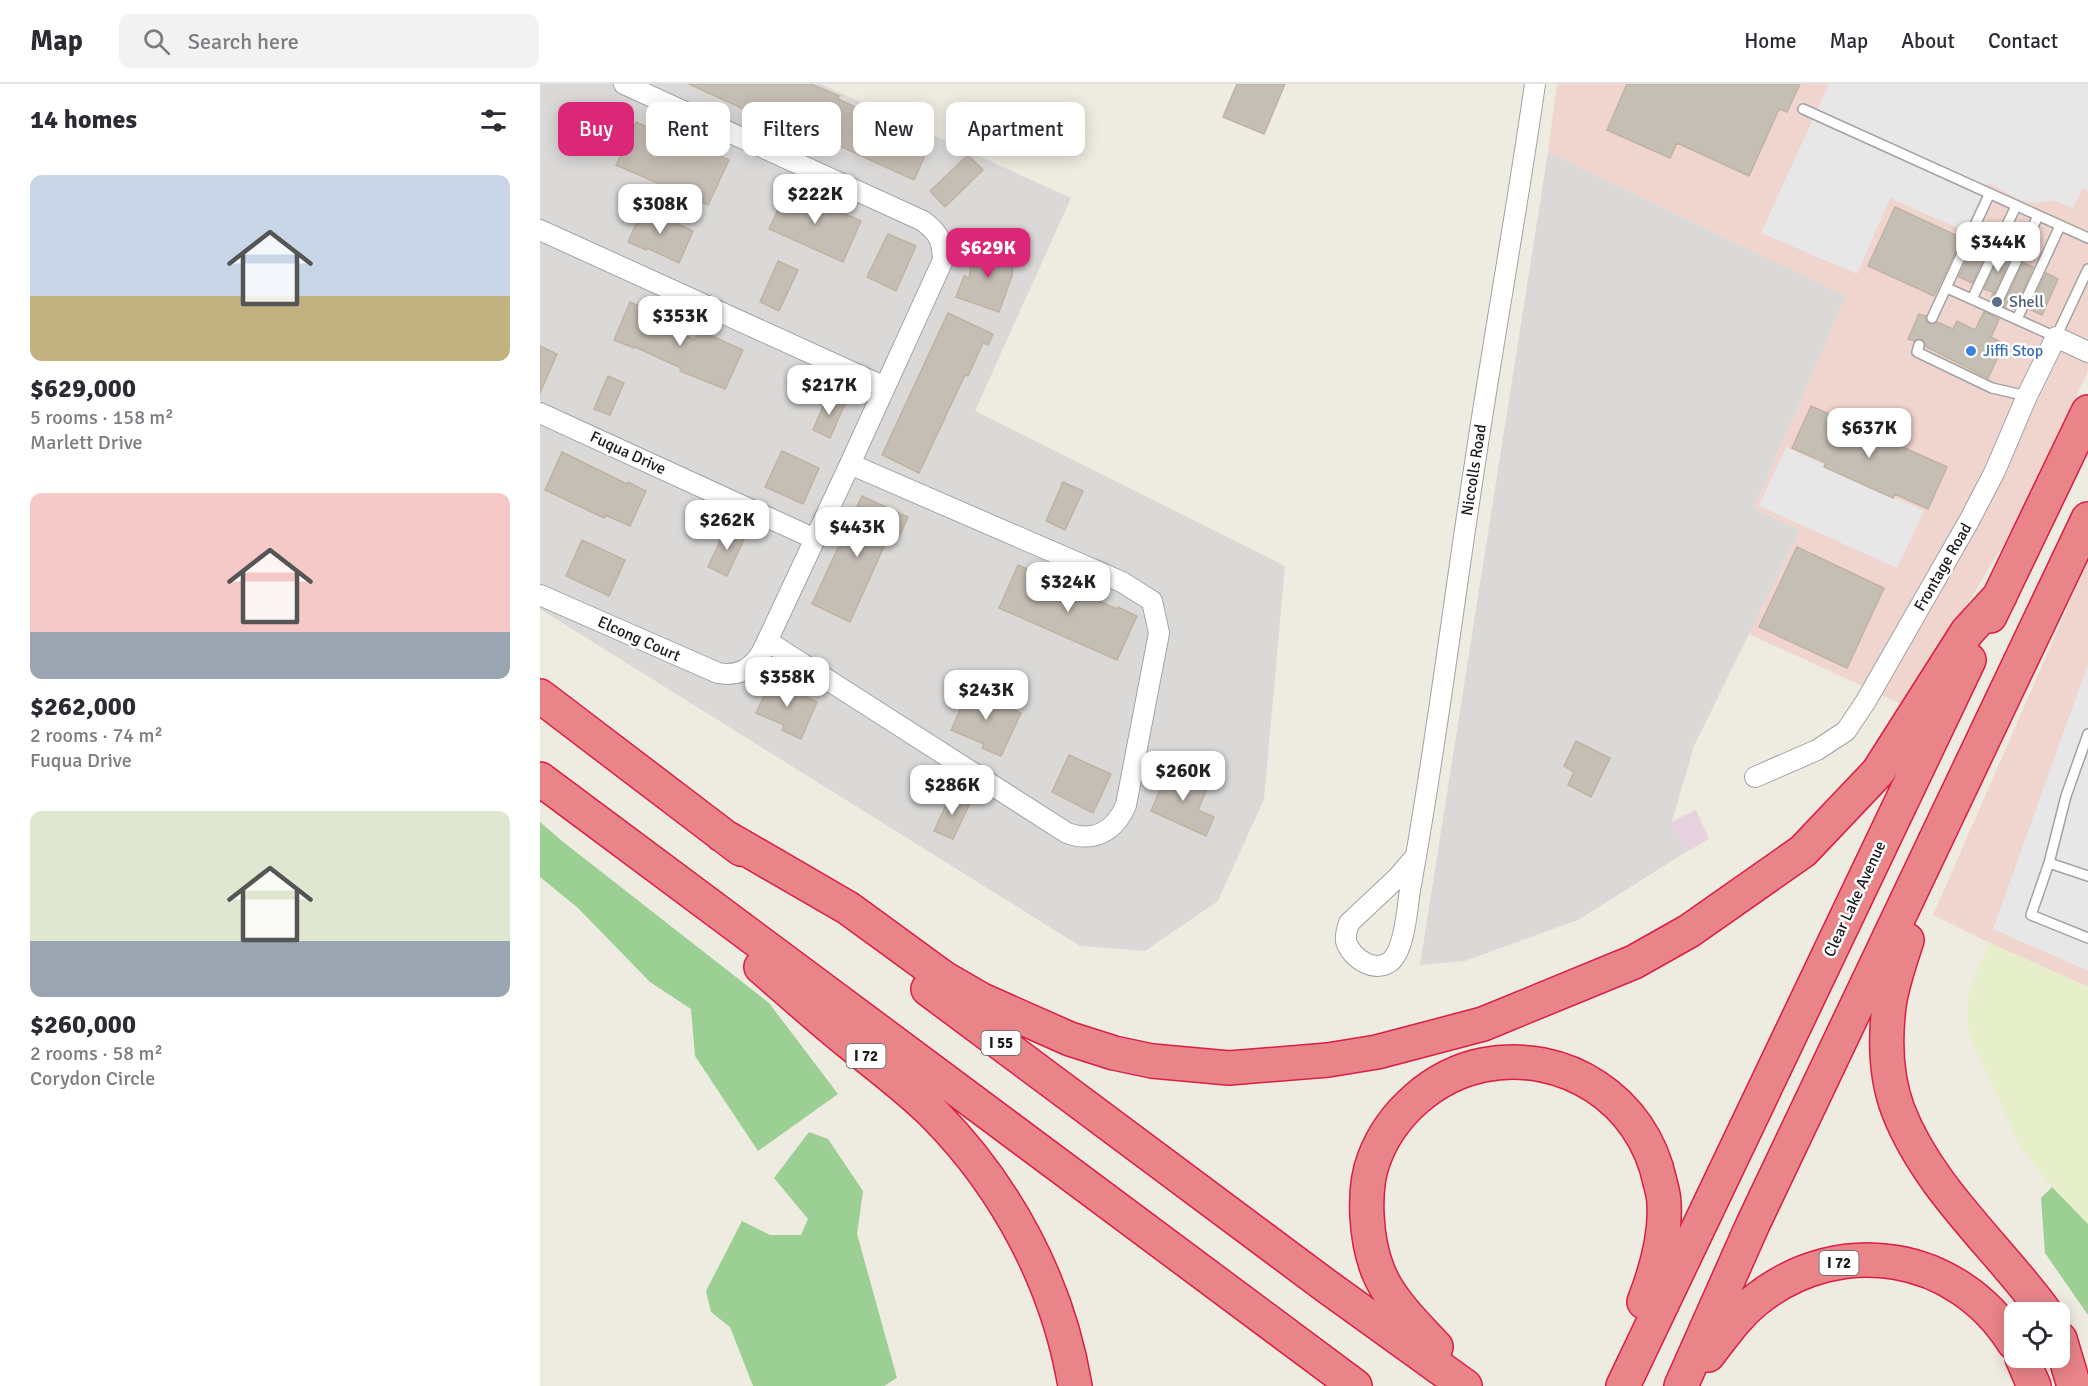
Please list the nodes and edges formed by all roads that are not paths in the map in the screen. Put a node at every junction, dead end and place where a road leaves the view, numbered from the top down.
1 (624, 84) edge
2 (1535, 84) edge
3 (1803, 109) dead end
4 (1989, 195) junction
5 (2016, 206) junction
6 (2038, 216) junction
7 (2060, 226) junction
8 (540, 230) edge
9 (2088, 238) edge
10 (2088, 269) edge
11 (1947, 288) junction
12 (1972, 299) junction
13 (1994, 309) junction
14 (1932, 318) dead end
15 (2017, 320) junction
16 (2055, 337) junction
17 (1919, 345) dead end
18 (2088, 352) edge
19 (885, 387) junction
20 (2027, 396) junction
21 (2088, 412) edge
22 (540, 413) edge
23 (850, 464) junction
24 (2088, 519) edge
25 (815, 539) junction
26 (540, 595) edge
27 (2000, 596) junction
28 (767, 641) junction
29 (540, 696) edge
30 (2088, 734) edge
31 (1755, 777) dead end
32 (551, 787) edge
33 (1950, 812) junction
34 (722, 835) junction
35 (1416, 856) junction
36 (2049, 863) junction
37 (2088, 876) edge
38 (2088, 938) edge
39 (2036, 1302) edge
40 (2004, 1329) edge
41 (2026, 1368) edge
42 (2069, 1368) edge
43 (1075, 1386) edge
44 (1354, 1386) edge
45 (1465, 1386) edge
46 (1476, 1386) edge
47 (1618, 1386) edge
48 (1623, 1386) edge
49 (1681, 1386) edge
50 (2034, 1386) edge
51 (2074, 1386) edge

1 - 19 street
2 - 35 street, Niccolls Road
3 - 4 lane
4 - 5 lane
4 - 11 lane
5 - 6 lane
5 - 12 lane
6 - 7 lane
6 - 13 lane
7 - 9 lane
7 - 15 lane
8 - 19 street
10 - 16 lane
11 - 12 lane
11 - 14 lane
12 - 13 lane
13 - 15 lane
15 - 16 lane
16 - 18 street
16 - 20 street, Frontage Road
17 - 20 lane
19 - 23 street
20 - 31 street, Frontage Road
21 - 27 highway, Clear Lake Avenue
22 - 25 street, Fuqua Drive
23 - 25 street
23 - 28 street
24 - 33 highway
25 - 28 street
26 - 28 street, Elcong Court
27 - 34 highway
27 - 48 highway, Clear Lake Avenue
29 - 34 highway, I 55
30 - 36 lane
32 - 43 highway, I 72
32 - 44 highway
33 - 39 highway
33 - 49 highway
34 - 45 highway, I 55
35 - 35 street, Niccolls Road
36 - 37 lane
36 - 38 lane
40 - 49 highway, I 72
41 - 50 highway
42 - 51 highway
46 - 47 highway

